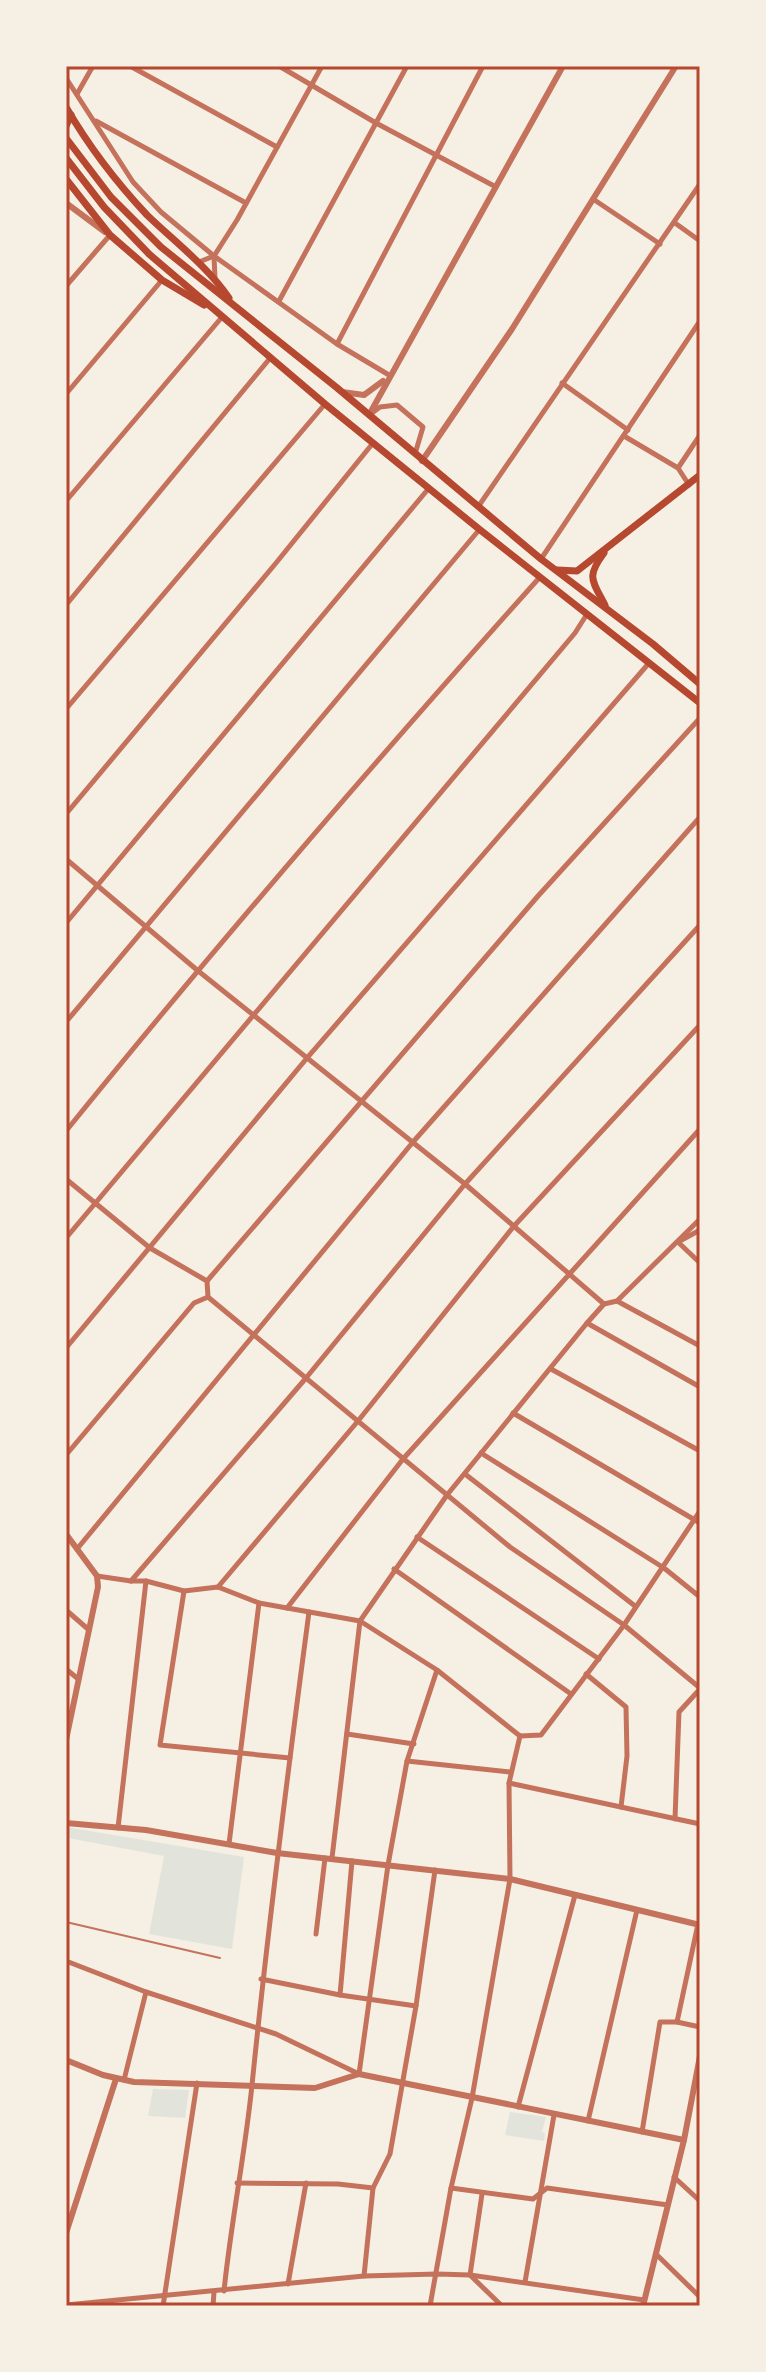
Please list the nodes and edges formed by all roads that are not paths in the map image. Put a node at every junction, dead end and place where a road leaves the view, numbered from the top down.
1 (93, 66) edge
2 (130, 66) edge
3 (279, 66) edge
4 (322, 66) edge
5 (407, 66) edge
6 (483, 66) edge
7 (563, 66) edge
8 (676, 66) edge
9 (66, 78) edge
10 (311, 84) junction
11 (77, 94) junction
12 (66, 107) edge
13 (71, 115) junction
14 (96, 121) junction
15 (376, 123) junction
16 (66, 126) edge
17 (66, 138) edge
18 (277, 147) junction
19 (435, 153) junction
20 (66, 158) edge
21 (66, 179) edge
22 (700, 184) edge
23 (496, 187) junction
24 (592, 199) junction
25 (66, 203) edge
26 (246, 203) junction
27 (675, 223) junction
28 (110, 235) junction
29 (700, 241) edge
30 (660, 244) junction
31 (214, 256) junction
32 (197, 263) junction
33 (215, 278) junction
34 (162, 280) junction
35 (66, 286) edge
36 (279, 301) junction
37 (233, 303) junction
38 (223, 316) junction
39 (700, 321) edge
40 (337, 344) junction
41 (271, 357) junction
42 (388, 377) junction
43 (562, 383) junction
44 (342, 392) junction
45 (66, 394) edge
46 (325, 404) junction
47 (369, 415) junction
48 (628, 430) junction
49 (700, 435) edge
50 (624, 436) junction
51 (373, 442) junction
52 (415, 455) junction
53 (422, 461) junction
54 (678, 468) junction
55 (700, 475) edge
56 (689, 485) junction
57 (429, 488) junction
58 (66, 501) edge
59 (478, 507) junction
60 (479, 529) junction
61 (610, 544) junction
62 (541, 559) junction
63 (554, 570) junction
64 (540, 577) junction
65 (66, 605) edge
66 (607, 609) junction
67 (588, 613) junction
68 (650, 662) junction
69 (700, 684) edge
70 (700, 703) edge
71 (66, 709) edge
72 (700, 718) edge
73 (66, 814) edge
74 (700, 817) edge
75 (66, 859) edge
76 (98, 885) junction
77 (66, 923) edge
78 (700, 925) edge
79 (146, 927) junction
80 (197, 970) junction
81 (254, 1015) junction
82 (66, 1022) edge
83 (700, 1025) edge
84 (307, 1058) junction
85 (360, 1100) junction
86 (700, 1129) edge
87 (66, 1131) edge
88 (413, 1142) junction
89 (66, 1179) edge
90 (465, 1184) junction
91 (95, 1204) junction
92 (700, 1219) edge
93 (514, 1226) junction
94 (700, 1230) edge
95 (66, 1238) edge
96 (678, 1242) junction
97 (150, 1248) junction
98 (700, 1263) edge
99 (569, 1275) junction
100 (207, 1281) junction
101 (208, 1297) junction
102 (617, 1301) junction
103 (604, 1304) junction
104 (587, 1323) junction
105 (255, 1336) junction
106 (700, 1346) edge
107 (66, 1348) edge
108 (551, 1369) junction
109 (306, 1378) junction
110 (700, 1387) edge
111 (513, 1413) junction
112 (358, 1421) junction
113 (700, 1451) edge
114 (481, 1453) junction
115 (66, 1455) edge
116 (403, 1459) junction
117 (465, 1474) junction
118 (447, 1495) junction
119 (700, 1511) edge
120 (697, 1521) edge
121 (66, 1534) edge
122 (417, 1537) junction
123 (77, 1549) junction
124 (664, 1568) junction
125 (394, 1569) junction
126 (97, 1576) junction
127 (131, 1581) junction
128 (146, 1581) junction
129 (218, 1587) junction
130 (184, 1591) junction
131 (700, 1597) edge
132 (259, 1603) junction
133 (635, 1606) junction
134 (287, 1608) junction
135 (66, 1610) edge
136 (309, 1612) junction
137 (360, 1621) junction
138 (624, 1625) junction
139 (89, 1630) junction
140 (599, 1659) junction
141 (66, 1669) edge
142 (437, 1670) junction
143 (586, 1674) junction
144 (77, 1678) junction
145 (700, 1688) edge
146 (571, 1694) junction
147 (347, 1734) junction
148 (520, 1736) junction
149 (66, 1740) edge
150 (414, 1744) junction
151 (241, 1753) junction
152 (290, 1758) junction
153 (407, 1761) junction
154 (510, 1772) junction
155 (509, 1783) junction
156 (621, 1807) junction
157 (675, 1819) junction
158 (66, 1823) edge
159 (700, 1824) edge
160 (118, 1828) junction
161 (229, 1844) junction
162 (277, 1853) junction
163 (328, 1858) junction
164 (352, 1861) junction
165 (388, 1865) junction
166 (435, 1869) junction
167 (510, 1879) junction
168 (575, 1895) junction
169 (637, 1910) junction
170 (66, 1922) edge
171 (699, 1925) edge
172 (316, 1934) dead end
173 (220, 1958) dead end
174 (66, 1961) edge
175 (261, 1979) junction
176 (146, 1992) junction
177 (340, 1995) junction
178 (369, 1999) junction
179 (416, 2006) junction
180 (677, 2022) junction
181 (700, 2027) edge
182 (256, 2028) junction
183 (700, 2056) edge
184 (66, 2060) edge
185 (359, 2074) junction
186 (120, 2080) junction
187 (403, 2081) junction
188 (197, 2083) junction
189 (252, 2085) junction
190 (693, 2093) junction
191 (472, 2098) junction
192 (700, 2100) edge
193 (518, 2107) junction
194 (554, 2115) junction
195 (588, 2121) junction
196 (642, 2132) junction
197 (684, 2140) junction
198 (674, 2176) junction
199 (237, 2183) junction
200 (306, 2183) junction
201 (373, 2188) junction
202 (451, 2188) junction
203 (542, 2192) junction
204 (482, 2194) junction
205 (700, 2201) edge
206 (668, 2205) junction
207 (66, 2233) edge
208 (656, 2253) junction
209 (437, 2274) junction
210 (470, 2275) junction
211 (364, 2276) junction
212 (525, 2282) junction
213 (288, 2284) junction
214 (224, 2291) junction
215 (214, 2292) junction
216 (163, 2297) junction
217 (700, 2297) edge
218 (643, 2303) edge
219 (66, 2305) edge
220 (163, 2306) edge
221 (213, 2306) edge
222 (430, 2306) edge
223 (502, 2306) edge

1 - 11 street
2 - 18 street
3 - 10 street
4 - 10 street
5 - 15 street
6 - 19 street
7 - 23 street
8 - 24 street
9 - 11 street
10 - 15 street
10 - 18 street
11 - 14 street
12 - 13 main road
13 - 16 main road
13 - 32 main road
14 - 26 street
14 - 31 street
15 - 19 street
15 - 36 street
17 - 37 main road
18 - 26 street
19 - 23 street
19 - 40 street
20 - 38 main road
21 - 28 main road
22 - 27 street
23 - 42 street
24 - 30 street
24 - 53 street
25 - 28 street
26 - 31 street
27 - 29 street
27 - 30 street
28 - 34 main road
28 - 35 street
30 - 43 street
31 - 32 street
31 - 33 street
31 - 36 street
32 - 33 main road
33 - 37 main road
34 - 38 main road
34 - 45 street
36 - 40 street
37 - 44 main road
38 - 41 main road
38 - 58 street
39 - 48 street
40 - 42 street
41 - 46 main road
41 - 65 street
42 - 44 street
42 - 47 street
43 - 48 street
43 - 59 street
44 - 47 main road
46 - 51 main road
46 - 71 street
47 - 52 main road
47 - 52 street
48 - 50 street
49 - 54 street
50 - 54 street
50 - 62 street
51 - 57 main road
51 - 73 street
52 - 53 main road
53 - 59 main road
54 - 56 street
55 - 56 main road
56 - 61 main road
57 - 60 main road
57 - 76 street
59 - 62 main road
60 - 64 main road
60 - 79 street
61 - 63 main road
61 - 66 main road
62 - 63 main road
63 - 66 main road
64 - 67 main road
64 - 80 street
66 - 69 main road
67 - 68 main road
67 - 81 street
68 - 70 main road
68 - 84 street
72 - 85 street
74 - 88 street
75 - 76 street
76 - 77 street
76 - 79 street
78 - 90 street
79 - 80 street
79 - 82 street
80 - 81 street
80 - 87 street
81 - 84 street
81 - 91 street
83 - 93 street
84 - 85 street
84 - 97 street
85 - 88 street
85 - 100 street
86 - 99 street
88 - 90 street
88 - 105 street
89 - 91 street
90 - 93 street
90 - 109 street
91 - 95 street
91 - 97 street
92 - 96 street
93 - 99 street
93 - 112 street
94 - 96 street
96 - 98 street
96 - 102 street
97 - 100 street
97 - 107 street
99 - 103 street
99 - 116 street
100 - 101 street
101 - 105 street
101 - 115 street
102 - 103 street
102 - 106 street
103 - 104 street
104 - 108 street
104 - 110 street
105 - 109 street
105 - 123 street
108 - 111 street
108 - 113 street
109 - 112 street
109 - 127 street
111 - 114 street
111 - 120 street
112 - 116 street
112 - 129 street
114 - 117 street
114 - 124 street
116 - 118 street
116 - 134 street
117 - 118 street
117 - 133 street
118 - 122 street
118 - 138 street
119 - 120 street
120 - 124 street
121 - 123 street
122 - 125 street
122 - 140 street
123 - 126 street
124 - 131 street
124 - 133 street
125 - 137 street
125 - 146 street
126 - 127 street
126 - 139 street
127 - 128 street
128 - 130 street
128 - 160 street
129 - 130 street
129 - 132 street
130 - 151 street
132 - 134 street
132 - 151 street
133 - 138 street
134 - 136 street
135 - 139 street
136 - 137 street
136 - 152 street
137 - 142 street
137 - 147 street
138 - 140 street
138 - 145 street
139 - 144 street
140 - 143 street
141 - 144 street
142 - 148 street
142 - 150 street
143 - 146 street
143 - 156 street
144 - 149 street
145 - 157 street
146 - 148 street
147 - 150 street
147 - 163 street
148 - 154 street
150 - 153 street
151 - 152 street
151 - 161 street
152 - 162 street
153 - 154 street
153 - 165 street
154 - 155 street
155 - 156 street
155 - 167 street
156 - 157 street
157 - 159 street
158 - 160 street
160 - 161 street
161 - 162 street
162 - 163 street
162 - 175 street
163 - 164 street
163 - 172 street
164 - 165 street
164 - 177 street
165 - 166 street
165 - 178 street
166 - 167 street
166 - 179 street
167 - 168 street
167 - 191 street
168 - 169 street
168 - 193 street
169 - 171 street
169 - 195 street
170 - 173 lane
171 - 180 street
174 - 176 street
175 - 177 street
175 - 182 street
176 - 182 street
176 - 186 street
177 - 178 street
178 - 179 street
178 - 185 street
179 - 187 street
180 - 181 street
180 - 196 street
182 - 185 street
182 - 189 street
183 - 190 street
184 - 186 street
185 - 187 street
185 - 189 street
186 - 188 street
186 - 207 street
187 - 191 street
187 - 201 street
188 - 189 street
188 - 216 street
189 - 199 street
190 - 192 street
190 - 197 street
191 - 193 street
191 - 202 street
193 - 194 street
194 - 195 street
194 - 203 street
195 - 196 street
196 - 197 street
197 - 198 street
198 - 205 street
198 - 206 street
199 - 200 street
199 - 214 street
200 - 201 street
200 - 213 street
201 - 211 street
202 - 204 street
202 - 209 street
203 - 204 street
203 - 206 street
203 - 212 street
204 - 210 street
206 - 208 street
208 - 217 street
208 - 218 street
209 - 210 street
209 - 211 street
209 - 222 street
210 - 212 street
210 - 223 street
211 - 213 street
212 - 218 street
213 - 214 street
214 - 215 street
215 - 216 street
215 - 221 street
216 - 219 street
216 - 220 street

